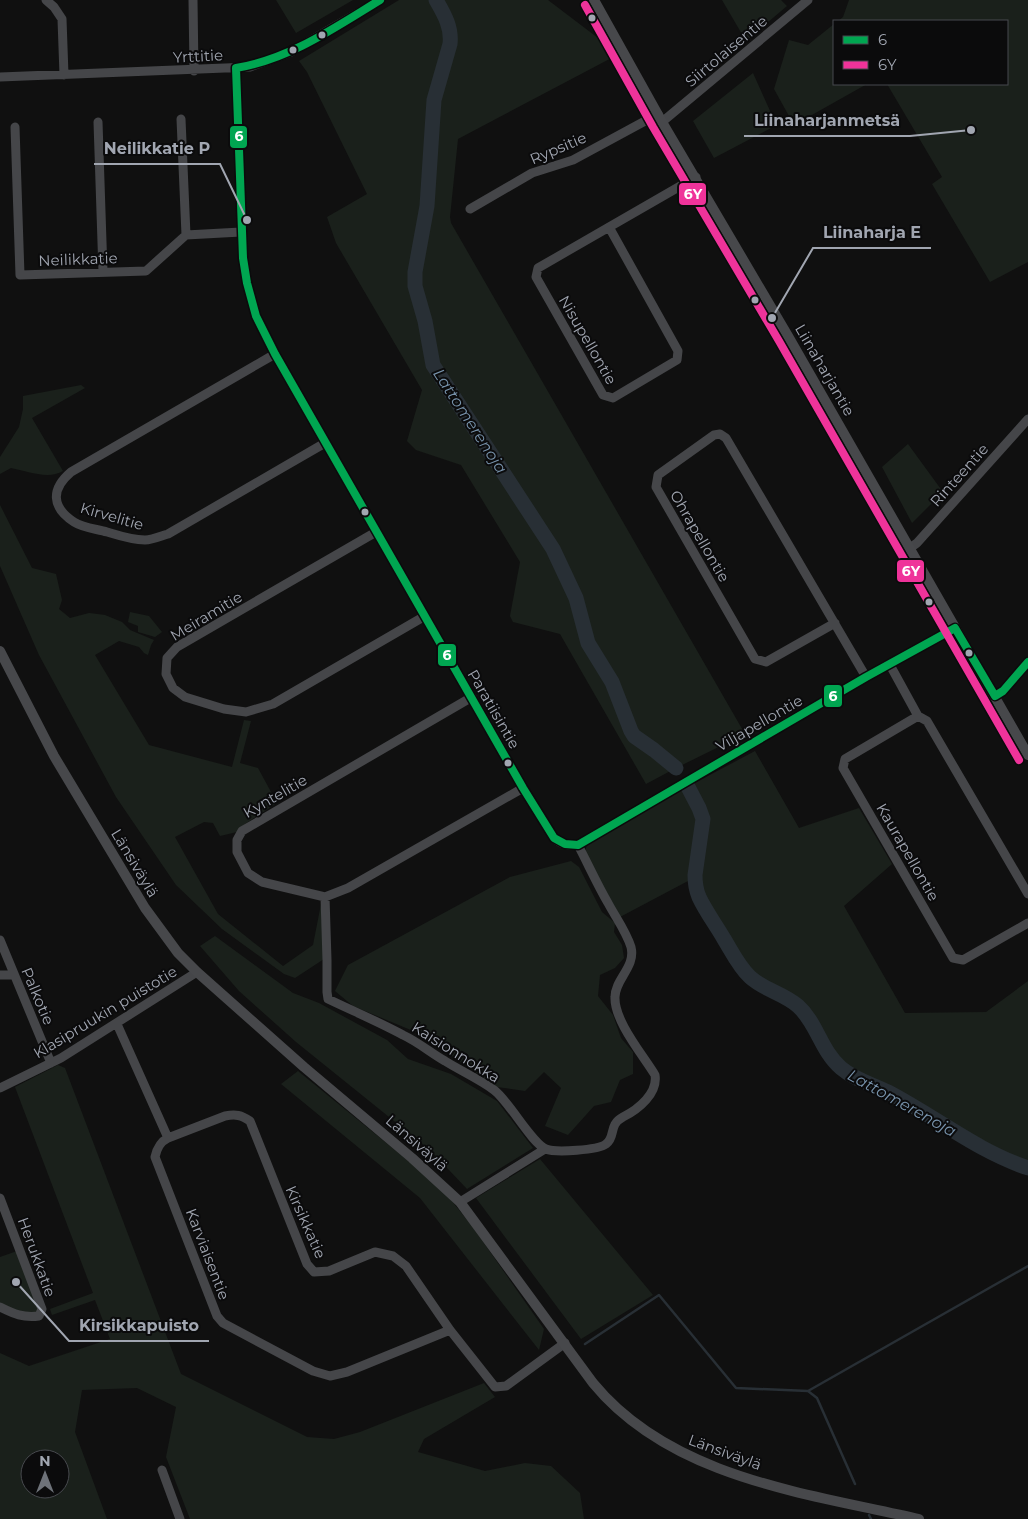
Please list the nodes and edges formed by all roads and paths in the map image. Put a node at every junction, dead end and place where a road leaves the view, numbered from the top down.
1 (46, 0) edge
2 (193, 0) edge
3 (380, 0) edge
4 (594, 0) edge
5 (808, 0) edge
6 (236, 68) junction
7 (194, 71) junction
8 (64, 75) junction
9 (0, 77) edge
10 (660, 118) junction
11 (181, 119) dead end
12 (98, 122) dead end
13 (15, 127) dead end
14 (696, 177) junction
15 (470, 209) dead end
16 (609, 227) junction
17 (241, 232) junction
18 (186, 235) junction
19 (103, 272) junction
20 (275, 354) junction
21 (1028, 419) edge
22 (325, 443) junction
23 (376, 532) junction
24 (910, 548) junction
25 (425, 616) junction
26 (835, 623) junction
27 (955, 628) junction
28 (0, 651) edge
29 (1028, 662) edge
30 (890, 665) junction
31 (866, 677) junction
32 (995, 696) junction
33 (472, 698) junction
34 (918, 716) junction
35 (1028, 755) edge
36 (523, 788) junction
37 (578, 845) junction
38 (1028, 894) edge
39 (325, 897) junction
40 (1028, 924) edge
41 (0, 940) edge
42 (196, 972) junction
43 (14, 975) junction
44 (0, 976) edge
45 (117, 1024) junction
46 (51, 1063) junction
47 (0, 1088) edge
48 (168, 1138) junction
49 (545, 1149) junction
50 (0, 1198) edge
51 (460, 1202) junction
52 (0, 1307) edge
53 (450, 1330) junction
54 (565, 1343) junction
55 (162, 1470) dead end
56 (180, 1519) edge
57 (919, 1519) edge

1 - 8 street
2 - 7 street
3 - 6 street, Yrttitie
4 - 10 main road, Liinaharjantie
5 - 10 street, Siirtolaisentie
6 - 7 street, Yrttitie
6 - 17 street, Paratiisintie
7 - 8 street, Yrttitie
8 - 9 street, Yrttitie
10 - 14 main road, Liinaharjantie
10 - 15 street, Rypsitie
11 - 18 street
12 - 19 street
13 - 19 street, Neilikkatie
14 - 16 street, Nisupellontie
14 - 24 main road, Liinaharjantie
16 - 16 street, Nisupellontie
17 - 18 street
17 - 20 street, Paratiisintie
18 - 19 street, Neilikkatie
20 - 22 street, Paratiisintie
20 - 22 street, Kirvelitie
21 - 24 street, Rinteentie
22 - 23 street, Paratiisintie
23 - 25 street, Paratiisintie
23 - 25 street, Meiramitie
24 - 27 main road, Liinaharjantie
25 - 33 street, Paratiisintie
26 - 26 street, Ohrapellontie
26 - 31 street, Ohrapellontie
27 - 30 street, Viljapellontie
27 - 32 main road, Liinaharjantie
28 - 42 main road, Länsiväylä
29 - 32 street
30 - 31 street, Viljapellontie
30 - 34 street
31 - 37 street, Viljapellontie
32 - 35 main road, Liinaharjantie
33 - 36 street, Paratiisintie
33 - 39 street, Kyntelitie
34 - 38 street
34 - 40 street, Kaurapellontie
36 - 37 street, Paratiisintie
36 - 39 street
37 - 49 street
39 - 49 street, Kaisionnokka
41 - 43 street, Palkotie
42 - 45 street, Klasipruukin puistotie
42 - 51 main road, Länsiväylä
43 - 44 street
43 - 46 street, Palkotie
45 - 46 street, Klasipruukin puistotie
45 - 48 street
46 - 47 street, Klasipruukin puistotie
48 - 53 street, Kirsikkatie
48 - 53 street, Karviaisentie
49 - 51 street
50 - 52 street, Herukkatie
51 - 54 main road, Länsiväylä
53 - 54 street, Kirsikkatie
54 - 57 main road, Länsiväylä
55 - 56 street

